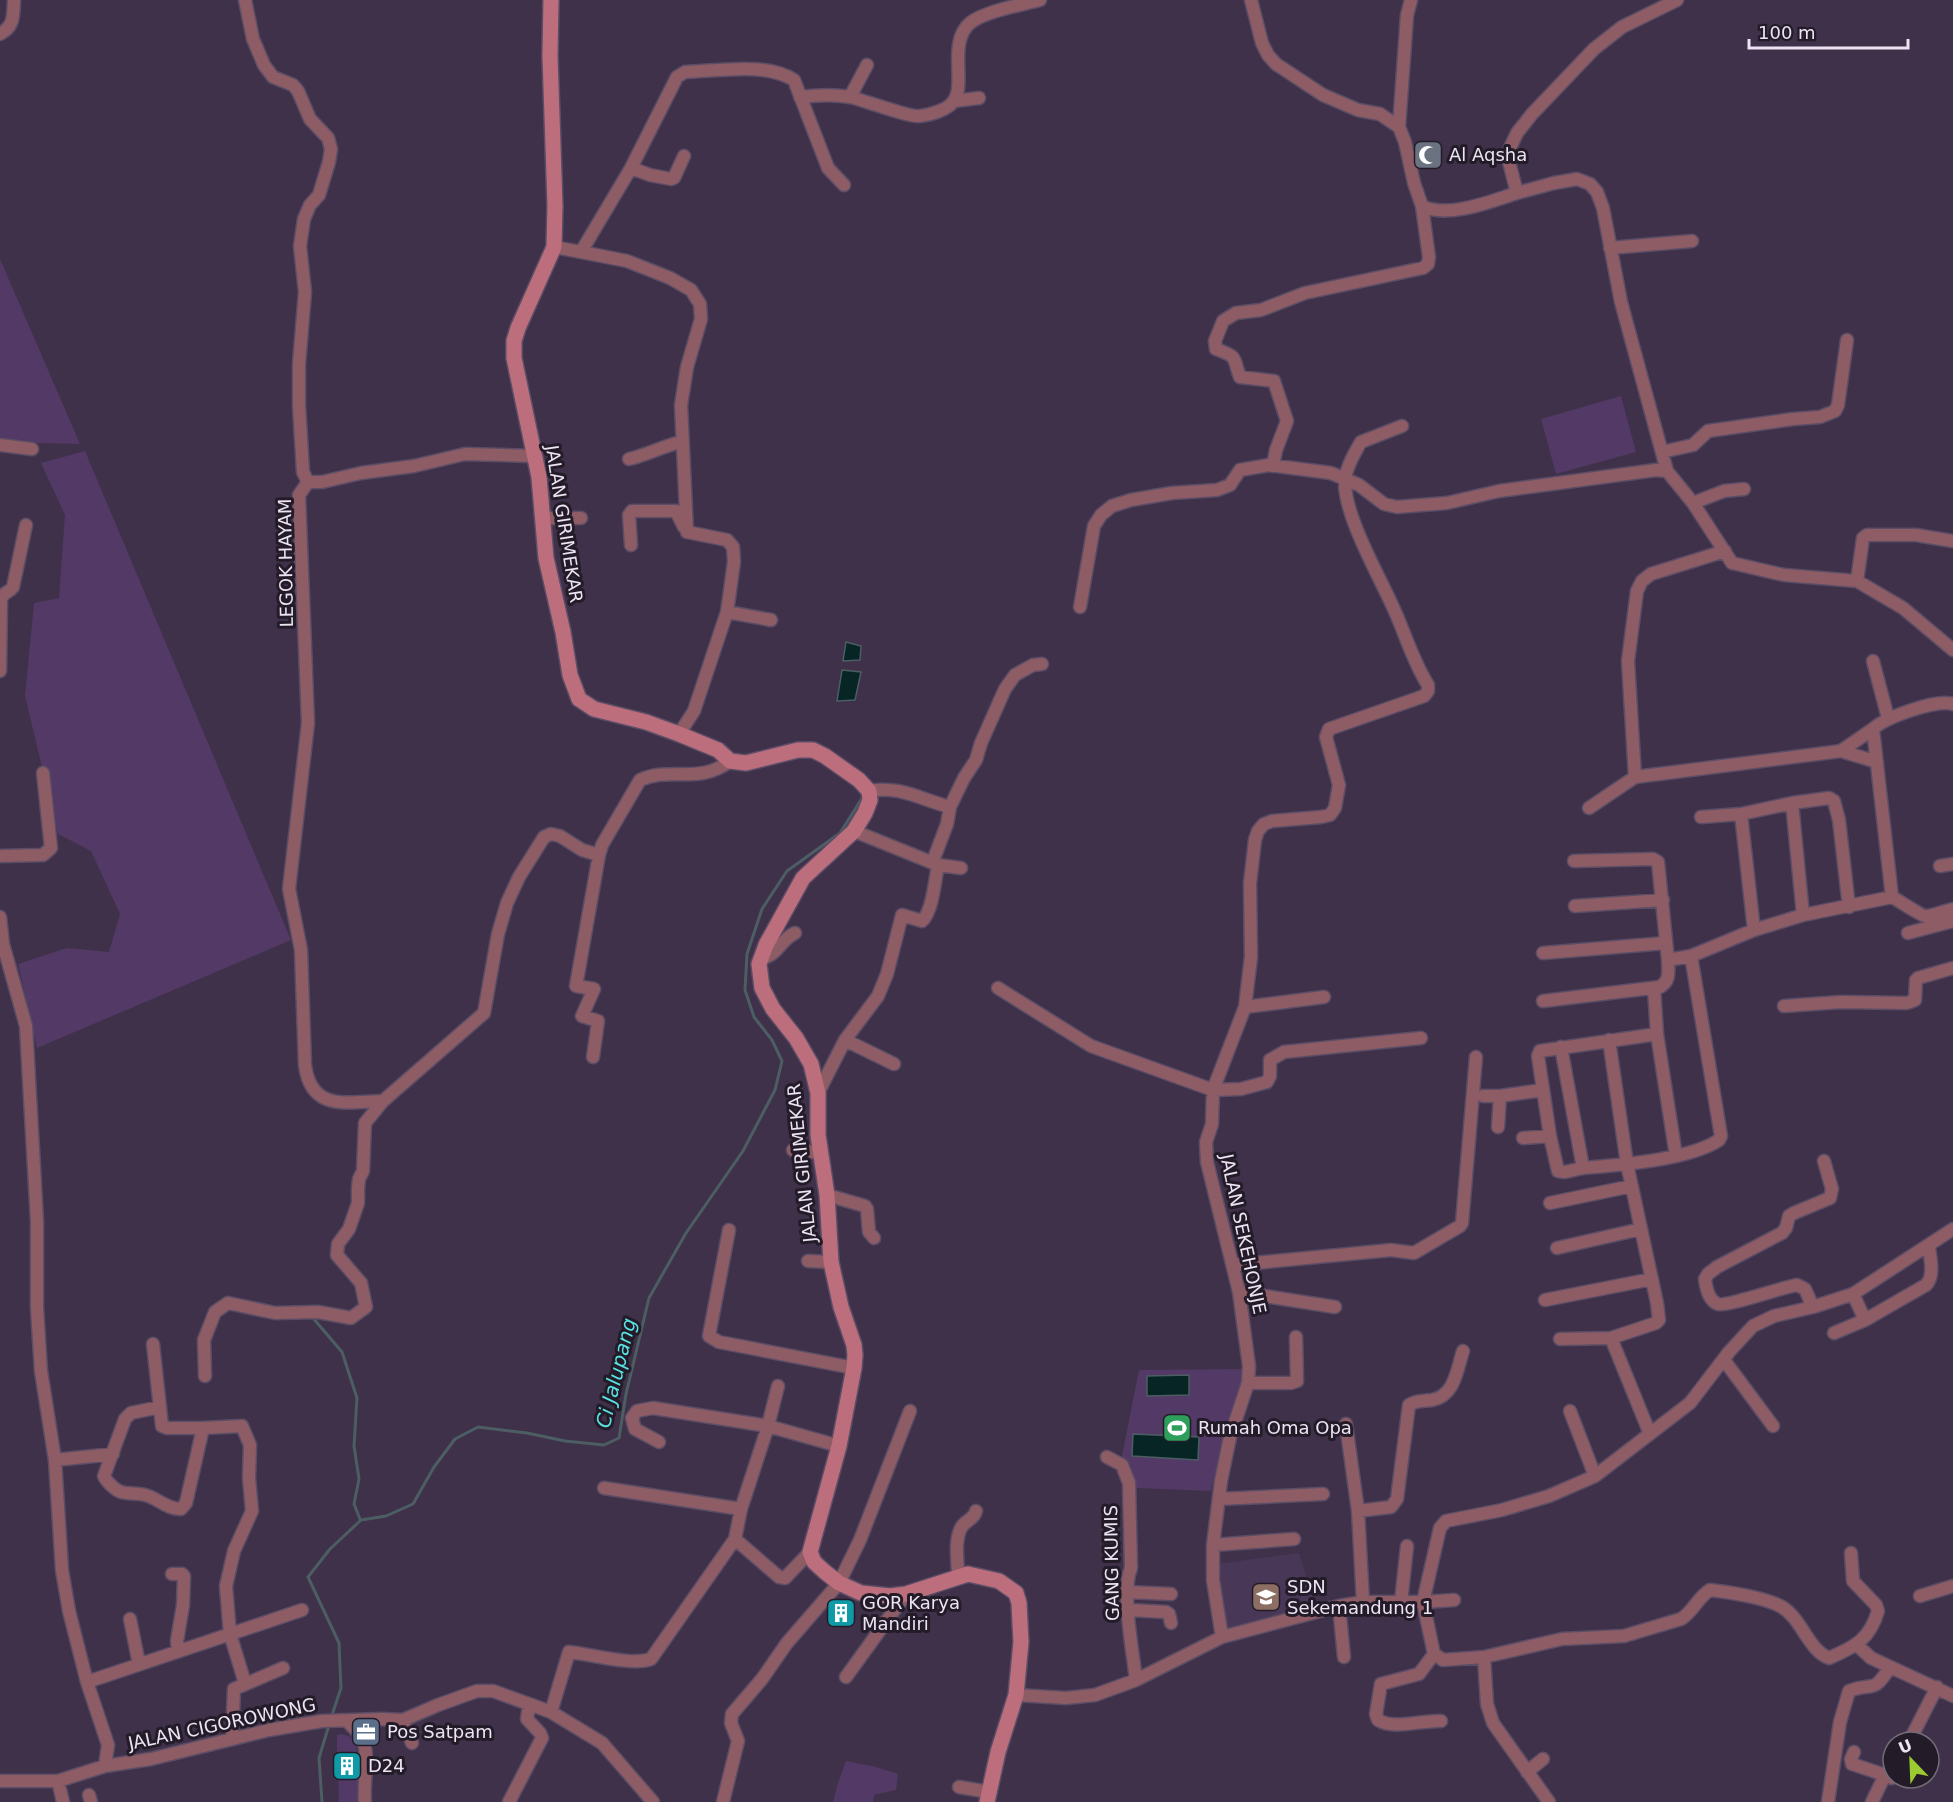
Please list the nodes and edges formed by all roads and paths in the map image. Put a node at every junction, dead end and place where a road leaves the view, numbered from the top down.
1 (14, 0) edge
2 (245, 0) edge
3 (551, 0) edge
4 (1040, 0) edge
5 (1251, 0) edge
6 (1411, 0) edge
7 (1677, 0) edge
8 (0, 34) edge
9 (867, 65) dead end
10 (800, 97) junction
11 (849, 98) junction
12 (979, 98) dead end
13 (954, 101) junction
14 (1399, 127) junction
15 (684, 156) dead end
16 (631, 168) junction
17 (844, 185) dead end
18 (1517, 193) junction
19 (1422, 206) junction
20 (1692, 241) dead end
21 (554, 248) junction
22 (1611, 248) junction
23 (580, 252) junction
24 (1846, 340) dead end
25 (1402, 426) dead end
26 (681, 442) junction
27 (0, 445) edge
28 (32, 449) dead end
29 (1662, 452) junction
30 (534, 456) junction
31 (630, 459) dead end
32 (1273, 465) junction
33 (1667, 471) junction
34 (1345, 478) junction
35 (308, 483) junction
36 (1744, 489) dead end
37 (1693, 503) junction
38 (543, 518) junction
39 (581, 518) dead end
40 (26, 525) dead end
41 (687, 532) junction
42 (1953, 541) edge
43 (631, 545) dead end
44 (1725, 551) junction
45 (1857, 581) junction
46 (1080, 607) dead end
47 (727, 612) junction
48 (771, 620) dead end
49 (1953, 650) edge
50 (1873, 661) dead end
51 (1042, 664) dead end
52 (0, 671) edge
53 (1953, 704) edge
54 (1888, 718) junction
55 (1873, 729) junction
56 (680, 734) junction
57 (1841, 751) junction
58 (730, 761) junction
59 (1877, 762) junction
60 (43, 773) dead end
61 (1635, 777) junction
62 (869, 791) junction
63 (1792, 803) junction
64 (950, 807) junction
65 (1589, 808) dead end
66 (1741, 814) junction
67 (1701, 817) dead end
68 (854, 831) junction
69 (599, 855) junction
70 (0, 856) edge
71 (1574, 861) dead end
72 (935, 863) junction
73 (1953, 864) edge
74 (1940, 866) dead end
75 (961, 868) dead end
76 (1892, 897) junction
77 (1663, 900) junction
78 (1575, 906) dead end
79 (1849, 907) junction
80 (1953, 909) edge
81 (1803, 915) junction
82 (0, 917) edge
83 (1953, 921) edge
84 (1754, 930) junction
85 (795, 933) dead end
86 (1908, 933) dead end
87 (1666, 944) junction
88 (1543, 953) dead end
89 (1691, 956) junction
90 (762, 958) junction
91 (1668, 960) junction
92 (1953, 968) edge
93 (998, 988) dead end
94 (1654, 988) junction
95 (1324, 997) dead end
96 (1543, 1001) dead end
97 (1784, 1006) dead end
98 (1245, 1007) junction
99 (1657, 1034) junction
100 (1421, 1038) dead end
101 (845, 1040) junction
102 (1609, 1040) junction
103 (1561, 1047) junction
104 (593, 1057) dead end
105 (1476, 1057) dead end
106 (894, 1064) dead end
107 (1214, 1088) junction
108 (1544, 1090) junction
109 (818, 1093) junction
110 (1483, 1096) dead end
111 (1500, 1096) junction
112 (383, 1101) junction
113 (1498, 1127) dead end
114 (1550, 1136) junction
115 (1523, 1138) dead end
116 (793, 1150) dead end
117 (821, 1153) junction
118 (1676, 1156) junction
119 (1824, 1161) dead end
120 (1627, 1164) junction
121 (1583, 1168) junction
122 (1632, 1186) junction
123 (827, 1195) junction
124 (1550, 1203) dead end
125 (1641, 1228) junction
126 (1953, 1229) edge
127 (729, 1230) dead end
128 (874, 1238) dead end
129 (1929, 1246) junction
130 (1557, 1248) dead end
131 (808, 1261) dead end
132 (831, 1262) junction
133 (1234, 1265) junction
134 (1652, 1279) junction
135 (1239, 1292) junction
136 (1853, 1294) junction
137 (1545, 1300) dead end
138 (1335, 1307) dead end
139 (1813, 1307) junction
140 (1865, 1320) junction
141 (1834, 1333) dead end
142 (1296, 1337) dead end
143 (1611, 1338) junction
144 (1560, 1339) dead end
145 (153, 1344) dead end
146 (1463, 1351) dead end
147 (1724, 1360) junction
148 (854, 1368) junction
149 (205, 1376) dead end
150 (1248, 1383) junction
151 (778, 1386) dead end
152 (160, 1407) junction
153 (910, 1411) dead end
154 (1570, 1411) dead end
155 (1346, 1424) dead end
156 (768, 1426) junction
157 (1773, 1426) dead end
158 (203, 1428) junction
159 (1650, 1434) junction
160 (659, 1442) dead end
161 (838, 1446) junction
162 (113, 1454) junction
163 (1107, 1457) dead end
164 (55, 1460) junction
165 (1595, 1476) junction
166 (604, 1488) dead end
167 (1323, 1494) dead end
168 (1219, 1499) junction
169 (741, 1509) junction
170 (976, 1510) dead end
171 (1358, 1511) junction
172 (735, 1539) junction
173 (1294, 1539) dead end
174 (1213, 1545) junction
175 (1407, 1546) dead end
176 (810, 1552) junction
177 (1851, 1553) dead end
178 (172, 1574) dead end
179 (958, 1576) junction
180 (839, 1583) junction
181 (1953, 1586) edge
182 (1128, 1592) junction
183 (906, 1593) junction
184 (1171, 1594) dead end
185 (1920, 1596) dead end
186 (1454, 1600) dead end
187 (1363, 1602) junction
188 (1401, 1602) junction
189 (1423, 1602) junction
190 (1339, 1606) junction
191 (302, 1610) dead end
192 (1129, 1610) junction
193 (130, 1619) dead end
194 (1171, 1623) dead end
195 (230, 1634) junction
196 (1222, 1637) junction
197 (1857, 1645) junction
198 (178, 1651) junction
199 (1434, 1654) junction
200 (1344, 1657) dead end
201 (1484, 1657) junction
202 (139, 1664) junction
203 (1890, 1667) junction
204 (284, 1668) dead end
205 (846, 1677) dead end
206 (1136, 1680) junction
207 (87, 1682) junction
208 (245, 1683) junction
209 (1937, 1688) junction
210 (1016, 1695) junction
211 (1953, 1696) edge
212 (529, 1705) junction
213 (551, 1712) junction
214 (403, 1720) junction
215 (346, 1721) junction
216 (1441, 1721) dead end
217 (1915, 1730) edge
218 (232, 1738) junction
219 (412, 1743) dead end
220 (1854, 1752) dead end
221 (1543, 1759) dead end
222 (105, 1766) junction
223 (1527, 1772) junction
224 (1881, 1773) edge
225 (0, 1781) edge
226 (58, 1781) junction
227 (959, 1787) dead end
228 (1881, 1788) edge
229 (988, 1797) edge
230 (63, 1802) edge
231 (365, 1802) edge
232 (510, 1802) edge
233 (653, 1802) edge
234 (723, 1802) edge
235 (1549, 1802) edge
236 (1828, 1802) edge
237 (1872, 1802) edge

1 - 8 street
2 - 35 street, LEGOK HAYAM
3 - 21 street, JALAN GIRIMEKAR
4 - 13 street
5 - 14 street
6 - 14 street
7 - 18 street
9 - 11 street
10 - 11 street
10 - 16 street
10 - 17 street
11 - 13 street
12 - 13 street
14 - 19 street
15 - 16 street
16 - 23 street
18 - 19 street
18 - 22 street
19 - 32 street
20 - 22 street
21 - 23 street
21 - 30 street, JALAN GIRIMEKAR
22 - 29 street
23 - 26 street
24 - 29 street
25 - 34 street
26 - 31 street
26 - 41 street
27 - 28 street
29 - 33 street
30 - 35 street
30 - 38 street, JALAN GIRIMEKAR
32 - 34 street
32 - 46 street
33 - 34 street
33 - 37 street
34 - 98 street, JALAN SEKEHONJE
35 - 112 street, LEGOK HAYAM
36 - 37 street
37 - 44 street
38 - 39 street
38 - 56 street, JALAN GIRIMEKAR
40 - 52 street
41 - 43 street
41 - 47 street
42 - 45 street
44 - 45 street
44 - 61 street
45 - 49 street
47 - 48 street
47 - 56 street
50 - 54 street
51 - 64 street
53 - 54 street
54 - 55 street
55 - 57 street
55 - 59 street
56 - 58 street, JALAN GIRIMEKAR
57 - 59 street
57 - 61 street
58 - 62 street
58 - 69 street
59 - 76 street
60 - 70 street
61 - 65 street
62 - 64 street
62 - 68 street, JALAN GIRIMEKAR
63 - 66 street
63 - 79 street
63 - 81 street
64 - 72 street
66 - 67 street
66 - 84 street
68 - 72 street
68 - 90 street, JALAN GIRIMEKAR
69 - 104 street
69 - 112 street
71 - 77 street
72 - 75 street
72 - 101 street
73 - 74 street
76 - 79 street
76 - 80 street
77 - 78 street
77 - 87 street
79 - 81 street
81 - 84 street
82 - 164 street
83 - 86 street
84 - 89 street
85 - 90 street
87 - 88 street
87 - 91 street
89 - 91 street
89 - 118 street
90 - 109 street, JALAN GIRIMEKAR
91 - 94 street
92 - 97 street
93 - 107 street
94 - 96 street
94 - 99 street
95 - 98 street
98 - 107 street, JALAN SEKEHONJE
99 - 102 street
99 - 118 street
100 - 107 street
101 - 106 street
101 - 109 street
102 - 103 street
102 - 120 street
103 - 108 street
103 - 121 street
105 - 133 street
107 - 133 street, JALAN SEKEHONJE
108 - 111 street
108 - 114 street
109 - 117 street, JALAN GIRIMEKAR
110 - 111 street
111 - 113 street
112 - 149 street
114 - 115 street
114 - 121 street
116 - 117 street
117 - 123 street, JALAN GIRIMEKAR
118 - 120 street
119 - 139 street
120 - 121 street
120 - 122 street
122 - 124 street
122 - 125 street
123 - 128 street
123 - 132 street, JALAN GIRIMEKAR
125 - 130 street
125 - 134 street
126 - 129 street
127 - 148 street
129 - 136 street
129 - 140 street
131 - 132 street
132 - 148 street, JALAN GIRIMEKAR
133 - 135 street, JALAN SEKEHONJE
134 - 137 street
134 - 143 street
135 - 138 street
135 - 150 street, JALAN SEKEHONJE
136 - 139 street
136 - 140 street
139 - 147 street
140 - 141 street
142 - 150 street
143 - 144 street
143 - 159 street
145 - 152 street
146 - 171 street
147 - 157 street
147 - 159 street
148 - 161 street, JALAN GIRIMEKAR
150 - 168 street, JALAN SEKEHONJE
151 - 156 street
152 - 158 street
152 - 162 street
153 - 180 street
154 - 165 street
155 - 171 street
156 - 160 street
156 - 161 street
156 - 169 street
158 - 162 street
158 - 195 street
159 - 165 street
161 - 176 street, JALAN GIRIMEKAR
162 - 164 street
163 - 182 street, GANG KUMIS
164 - 207 street
165 - 189 street
166 - 169 street
167 - 168 street
168 - 174 street, JALAN SEKEHONJE
169 - 172 street
170 - 179 street
171 - 187 street
172 - 176 street
172 - 213 street
173 - 174 street
174 - 196 street, JALAN SEKEHONJE
175 - 188 street
176 - 180 street
177 - 197 street
178 - 198 street
179 - 183 street
179 - 210 street
180 - 183 street
180 - 234 street
181 - 185 street
182 - 184 street
182 - 192 street, GANG KUMIS
183 - 205 street
186 - 189 street
187 - 188 street
187 - 190 street
188 - 189 street
189 - 199 street
190 - 196 street
190 - 200 street
191 - 195 street
192 - 194 street
192 - 206 street, GANG KUMIS
193 - 202 street
195 - 198 street
195 - 208 street
196 - 206 street
197 - 201 street
197 - 203 street
198 - 202 street
199 - 201 street
199 - 216 street
201 - 223 street
202 - 207 street
203 - 209 street
203 - 236 street
204 - 208 street
206 - 210 street
207 - 222 street
208 - 218 street
209 - 211 street
209 - 217 street
210 - 229 street
212 - 213 street, JALAN CIGOROWONG
212 - 214 street, JALAN CIGOROWONG
212 - 232 street
213 - 233 street, JALAN CIGOROWONG
214 - 215 street, JALAN CIGOROWONG
214 - 219 street
215 - 218 street, JALAN CIGOROWONG
215 - 231 street
218 - 222 street, JALAN CIGOROWONG
220 - 224 street
221 - 223 street
222 - 226 street, JALAN CIGOROWONG
223 - 235 street
225 - 226 street, JALAN CIGOROWONG
226 - 230 street
227 - 229 street
228 - 237 street

